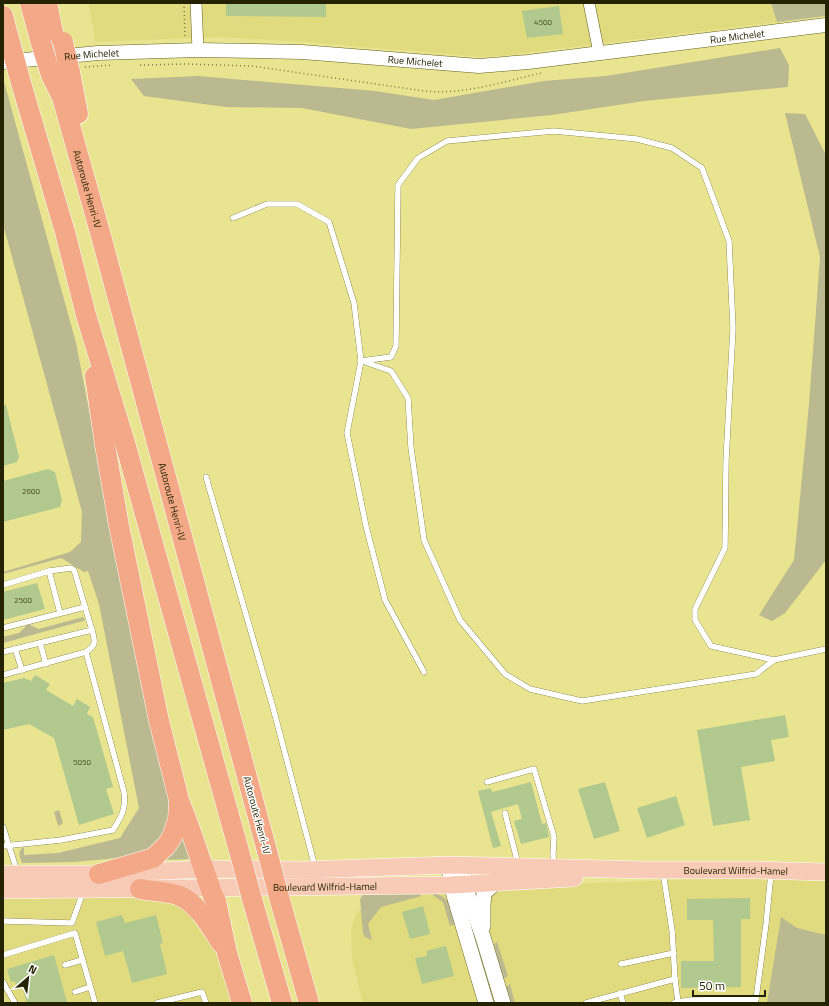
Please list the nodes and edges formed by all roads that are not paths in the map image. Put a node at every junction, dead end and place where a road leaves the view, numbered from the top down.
1 (30, 3) edge
2 (47, 3) edge
3 (55, 3) edge
4 (196, 3) edge
5 (589, 3) edge
6 (3, 16) edge
7 (826, 25) edge
8 (53, 43) junction
9 (599, 53) junction
10 (7, 54) edge
11 (190, 55) junction
12 (60, 73) junction
13 (233, 218) dead end
14 (101, 236) junction
15 (86, 315) junction
16 (361, 361) junction
17 (206, 477) dead end
18 (48, 571) junction
19 (3, 585) edge
20 (85, 607) junction
21 (60, 613) junction
22 (3, 628) edge
23 (92, 630) junction
24 (40, 643) junction
25 (15, 649) junction
26 (826, 649) edge
27 (3, 652) edge
28 (86, 652) junction
29 (774, 660) junction
30 (46, 664) junction
31 (22, 670) junction
32 (424, 672) dead end
33 (3, 675) edge
34 (487, 782) dead end
35 (179, 800) junction
36 (505, 813) dead end
37 (3, 827) edge
38 (6, 846) edge
39 (456, 865) junction
40 (518, 867) junction
41 (554, 868) junction
42 (204, 869) junction
43 (316, 869) junction
44 (654, 870) junction
45 (771, 871) junction
46 (826, 872) edge
47 (10, 874) edge
48 (99, 874) junction
49 (496, 882) junction
50 (458, 884) junction
51 (211, 888) junction
52 (140, 889) junction
53 (3, 890) edge
54 (84, 890) junction
55 (3, 921) edge
56 (72, 923) junction
57 (75, 933) junction
58 (483, 937) junction
59 (227, 953) junction
60 (674, 953) junction
61 (3, 955) edge
62 (82, 960) junction
63 (621, 964) dead end
64 (65, 965) dead end
65 (675, 978) junction
66 (3, 982) edge
67 (90, 987) junction
68 (74, 992) dead end
69 (620, 993) junction
70 (598, 1001) edge
71 (706, 1001) edge
72 (731, 1001) edge
73 (756, 1001) edge
74 (15, 1003) edge
75 (95, 1003) edge
76 (157, 1003) edge
77 (206, 1003) edge
78 (242, 1003) edge
79 (282, 1003) edge
80 (309, 1003) edge
81 (486, 1003) edge
82 (503, 1003) edge
83 (586, 1003) edge
84 (623, 1003) edge
85 (677, 1003) edge

1 - 8 highway
2 - 8 highway
3 - 8 highway
4 - 11 street
5 - 9 street
6 - 10 highway
7 - 9 street, Rue Michelet
8 - 12 highway, bridge
9 - 11 street, Rue Michelet
10 - 11 street, Rue Michelet
10 - 15 highway, bridge
12 - 14 highway
12 - 14 highway, Autoroute Henri-IV
13 - 16 lane
14 - 80 highway, Autoroute Henri-IV, bridge
15 - 35 highway
15 - 79 highway, bridge
16 - 29 lane
16 - 29 lane
16 - 32 lane
17 - 43 lane
18 - 19 lane
18 - 20 lane
18 - 21 lane
20 - 21 lane
20 - 23 lane
21 - 22 lane
23 - 24 lane
23 - 28 lane
24 - 25 lane
24 - 30 lane
25 - 27 lane
25 - 31 lane
26 - 29 lane
28 - 30 lane
28 - 38 lane
30 - 31 lane
31 - 33 lane
34 - 41 lane
35 - 42 highway
35 - 48 highway
36 - 40 lane
37 - 38 lane
38 - 47 lane
39 - 40 main road, Boulevard Wilfrid-Hamel
39 - 43 main road, Boulevard Wilfrid-Hamel
39 - 50 main road
40 - 41 main road, Boulevard Wilfrid-Hamel
41 - 44 main road, Boulevard Wilfrid-Hamel
42 - 43 main road, Boulevard Wilfrid-Hamel
42 - 48 main road, Boulevard Wilfrid-Hamel
42 - 51 highway
44 - 45 main road, Boulevard Wilfrid-Hamel
44 - 49 main road, Boulevard Wilfrid-Hamel
44 - 60 lane
45 - 46 main road, Boulevard Wilfrid-Hamel
45 - 73 lane
47 - 48 main road, Boulevard Wilfrid-Hamel
49 - 50 main road, Boulevard Wilfrid-Hamel
49 - 58 main road
50 - 51 main road, Boulevard Wilfrid-Hamel
50 - 58 main road
50 - 81 main road
51 - 52 main road, Boulevard Wilfrid-Hamel
51 - 59 highway
52 - 54 main road, Boulevard Wilfrid-Hamel
52 - 59 highway
53 - 54 main road, Boulevard Wilfrid-Hamel
54 - 56 lane
55 - 56 lane
56 - 57 lane
57 - 61 lane
57 - 62 lane
58 - 82 main road
59 - 78 highway
60 - 63 lane
60 - 65 lane
62 - 64 lane
62 - 67 lane
65 - 69 lane
65 - 85 lane
66 - 74 lane
67 - 68 lane
67 - 75 lane
69 - 70 lane
69 - 84 lane
70 - 83 lane
71 - 72 lane
71 - 85 lane
72 - 73 lane
76 - 77 lane

